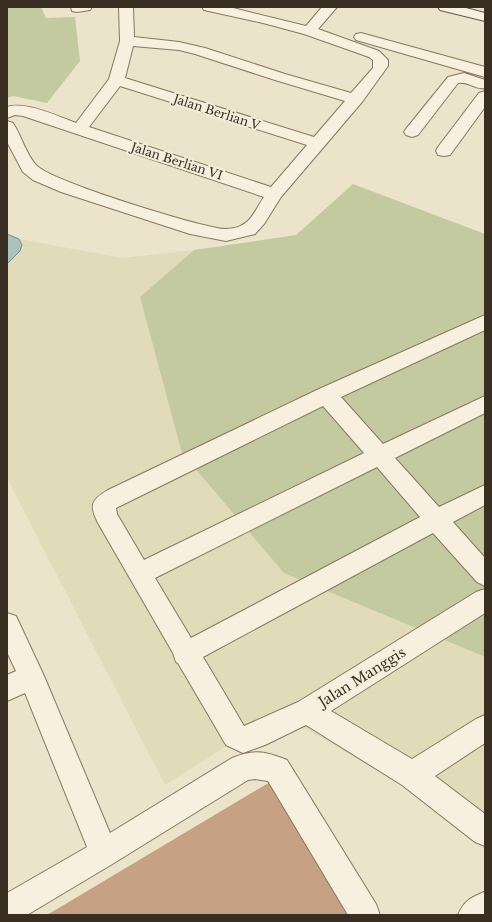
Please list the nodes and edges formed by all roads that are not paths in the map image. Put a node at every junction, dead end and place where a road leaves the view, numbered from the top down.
1 (126, 7) edge
2 (209, 7) edge
3 (330, 7) edge
4 (445, 7) edge
5 (485, 18) edge
6 (312, 28) junction
7 (127, 41) junction
8 (485, 72) edge
9 (117, 80) junction
10 (485, 85) edge
11 (485, 96) edge
12 (356, 99) junction
13 (7, 114) edge
14 (7, 126) edge
15 (79, 129) junction
16 (412, 132) dead end
17 (317, 143) junction
18 (444, 151) dead end
19 (274, 194) junction
20 (485, 322) edge
21 (326, 395) junction
22 (485, 404) edge
23 (380, 455) junction
24 (485, 494) edge
25 (436, 520) junction
26 (139, 574) junction
27 (485, 575) edge
28 (485, 600) edge
29 (7, 624) edge
30 (185, 654) junction
31 (32, 676) junction
32 (7, 689) edge
33 (307, 711) junction
34 (485, 728) edge
35 (412, 775) junction
36 (485, 832) edge
37 (104, 853) junction
38 (7, 910) edge
39 (365, 915) edge

1 - 7 street
2 - 6 street
3 - 6 street
4 - 5 street
6 - 8 street
6 - 12 street
7 - 9 street
7 - 12 street
9 - 15 street
9 - 17 street, Jalan Berlian V
10 - 16 street
11 - 18 street
12 - 17 street
13 - 15 street, Jalan Berlian VI
14 - 19 street
15 - 19 street, Jalan Berlian VI
17 - 19 street
20 - 21 street
21 - 23 street
21 - 26 street
22 - 23 street
23 - 25 street
23 - 26 street
24 - 25 street
25 - 27 street
25 - 30 street
26 - 30 street
28 - 33 street, Jalan Manggis
29 - 31 street
30 - 33 street, Jalan Manggis
31 - 32 street
31 - 37 street
33 - 35 street
34 - 35 street
35 - 36 street
37 - 38 street
37 - 39 street

